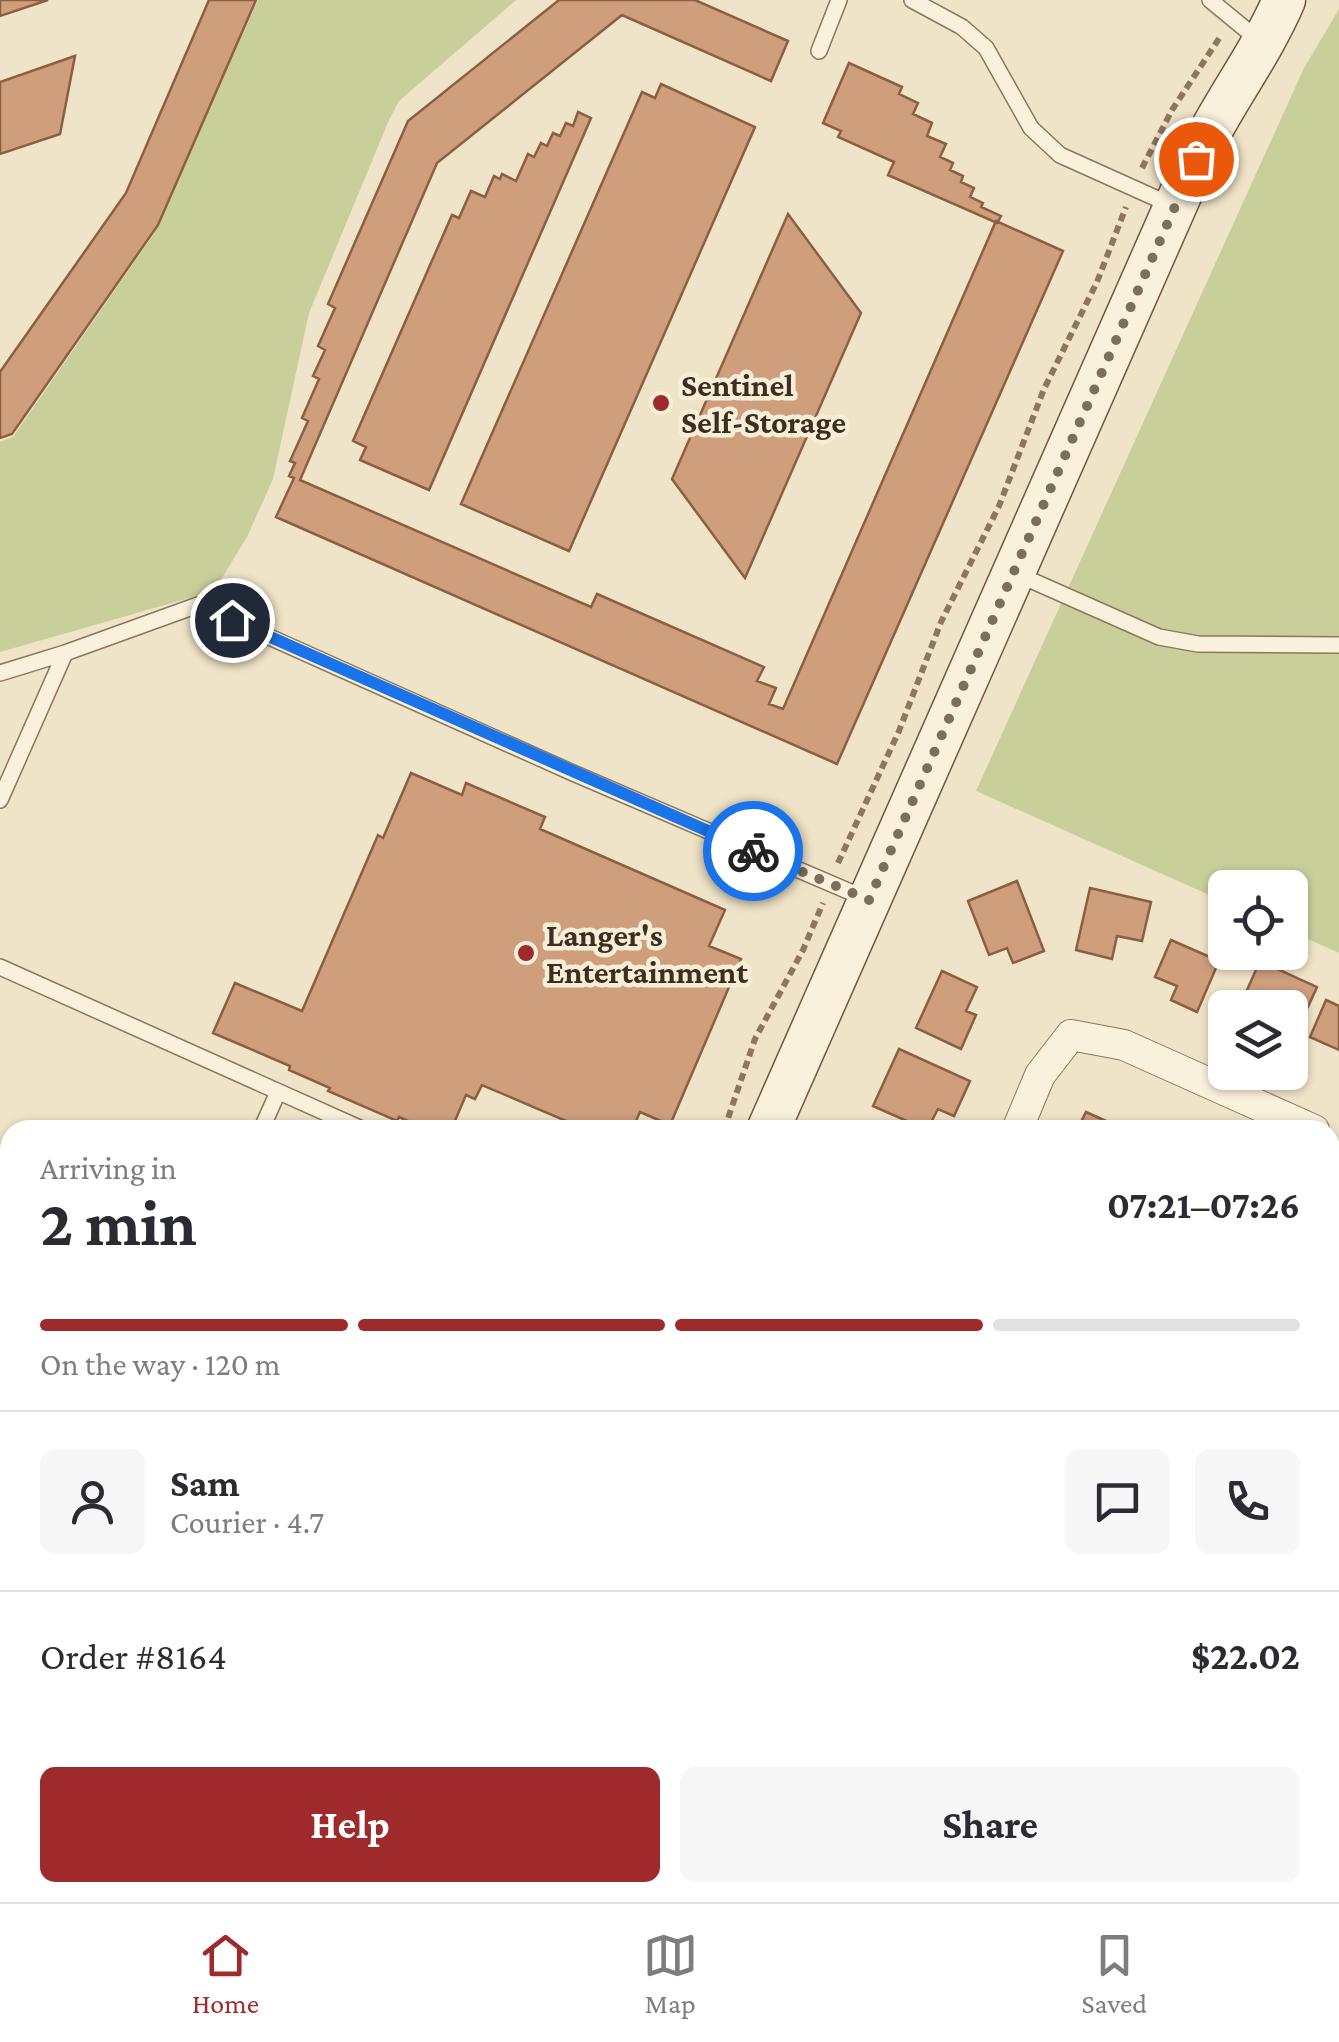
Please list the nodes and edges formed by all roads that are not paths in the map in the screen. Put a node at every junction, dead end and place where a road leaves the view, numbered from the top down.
1 (840, 0) edge
2 (912, 0) edge
3 (1210, 0) edge
4 (1284, 0) edge
5 (1248, 31) junction
6 (819, 50) dead end
7 (1175, 207) junction
8 (1014, 573) junction
9 (1339, 646) edge
10 (65, 652) junction
11 (0, 673) edge
12 (0, 800) edge
13 (850, 892) junction
14 (0, 967) edge
15 (278, 1092) junction
16 (265, 1120) edge
17 (341, 1120) edge
18 (771, 1120) edge
19 (1021, 1120) edge
20 (1292, 1120) edge

1 - 6 lane
2 - 7 lane
3 - 5 lane
4 - 5 main road
5 - 7 main road
7 - 8 main road
8 - 9 lane
8 - 13 main road
10 - 11 lane
10 - 12 lane
10 - 13 lane
13 - 18 main road
14 - 15 lane
15 - 16 lane
15 - 17 lane
19 - 20 street

